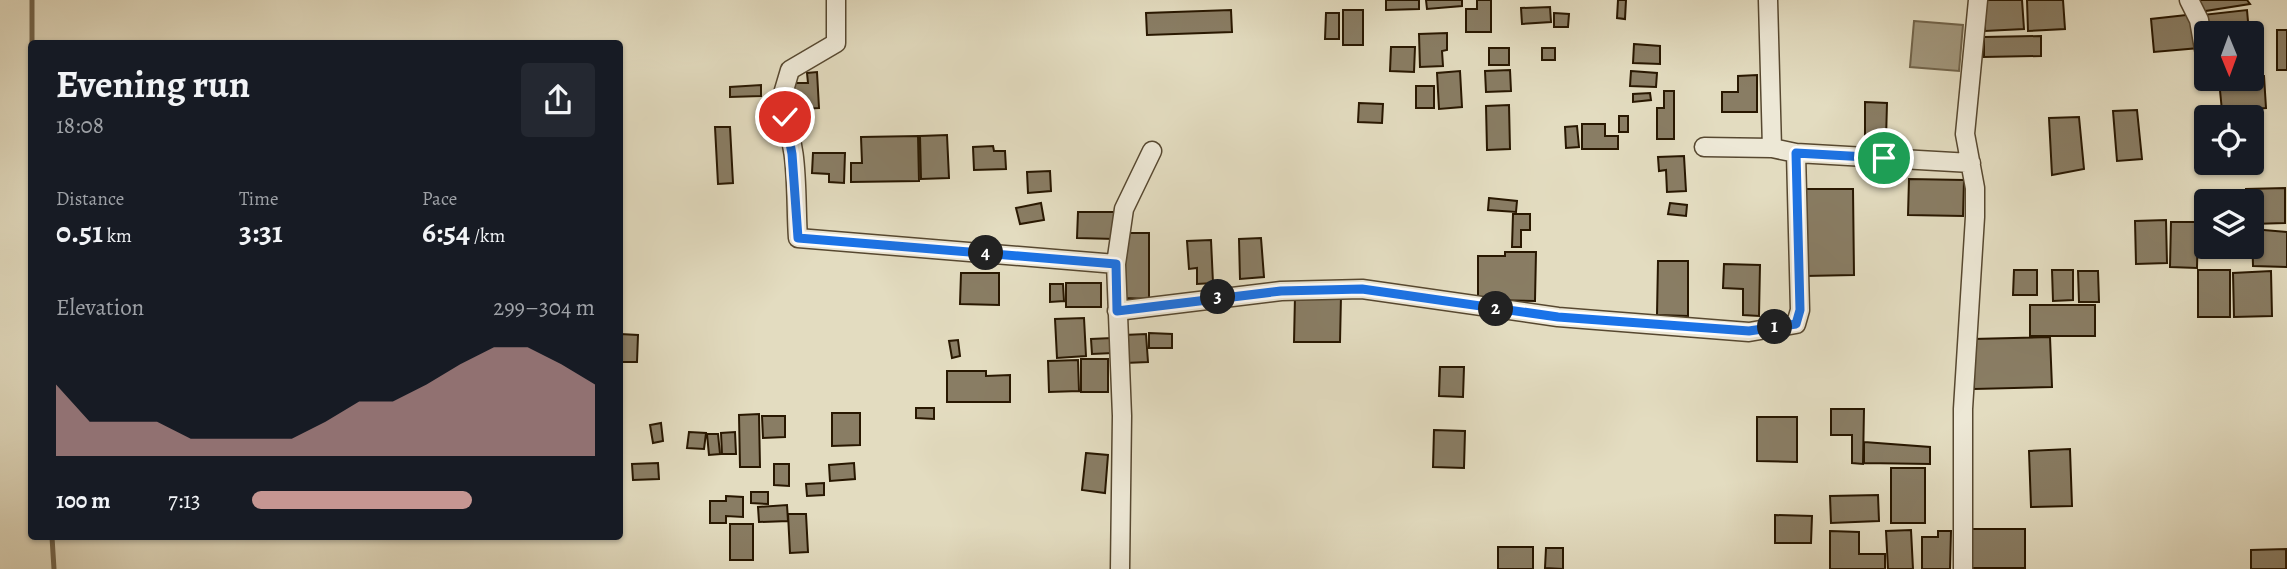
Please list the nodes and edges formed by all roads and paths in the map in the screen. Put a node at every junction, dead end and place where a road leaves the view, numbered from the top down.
1 (836, 0) edge
2 (1768, 0) edge
3 (1978, 0) edge
4 (2189, 0) edge
5 (2199, 21) edge
6 (1704, 147) dead end
7 (1772, 148) junction
8 (1152, 150) dead end
9 (1796, 153) junction
10 (1971, 163) junction
11 (1116, 264) junction
12 (1117, 311) junction
13 (1120, 569) edge
14 (1963, 569) edge

1 - 11 street
2 - 7 street
3 - 10 street
4 - 5 street
6 - 7 street
7 - 9 street
8 - 11 street
9 - 10 street
9 - 12 street
10 - 14 street
11 - 12 street
12 - 13 street

